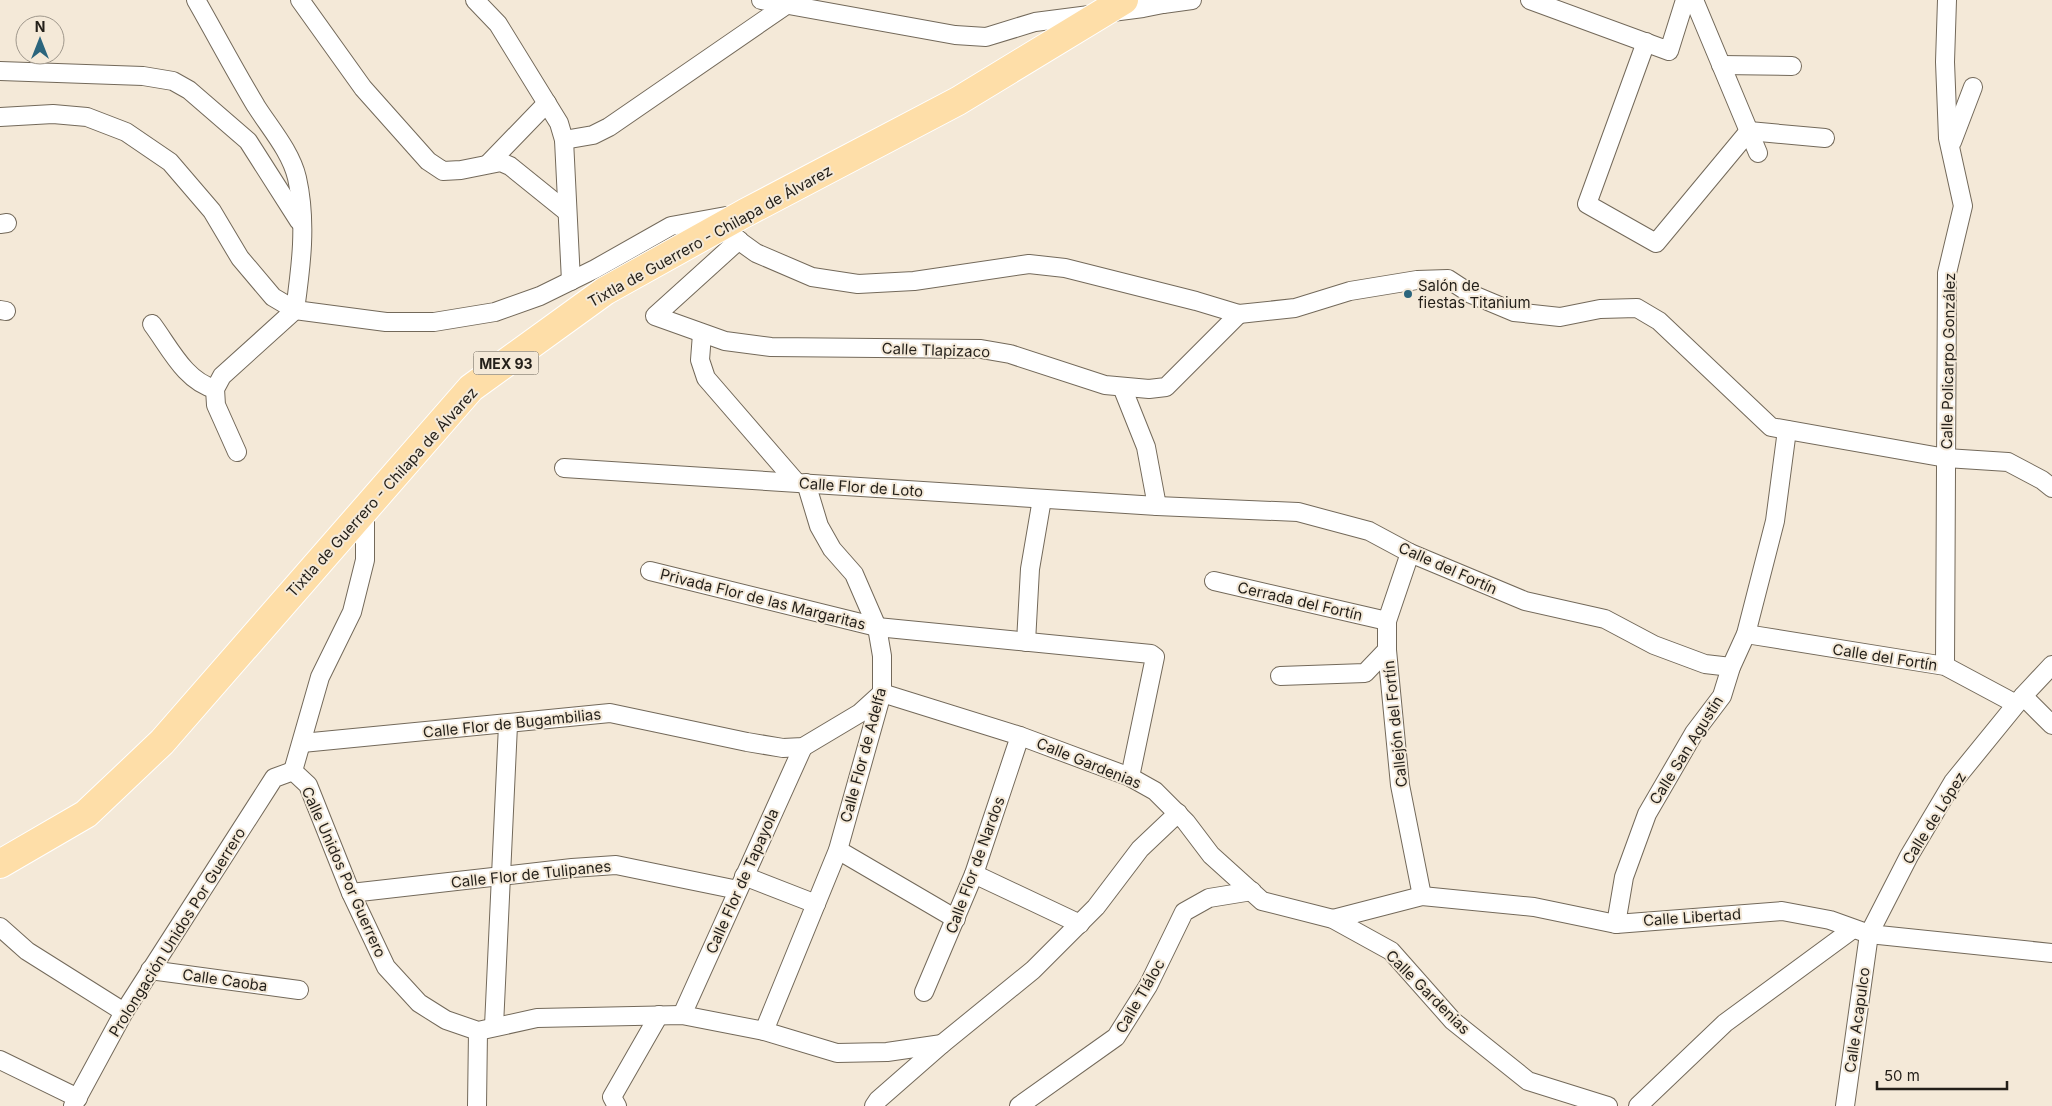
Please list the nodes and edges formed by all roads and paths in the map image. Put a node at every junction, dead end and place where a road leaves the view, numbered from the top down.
1 (196, 0) edge
2 (300, 0) edge
3 (475, 0) edge
4 (761, 0) edge
5 (1192, 0) edge
6 (1530, 0) edge
7 (1685, 0) edge
8 (1694, 0) edge
9 (1947, 0) edge
10 (790, 2) edge
11 (1165, 2) edge
12 (1115, 6) edge
13 (1646, 42) junction
14 (1721, 65) junction
15 (1792, 66) dead end
16 (0, 71) edge
17 (1973, 87) dead end
18 (547, 104) junction
19 (0, 117) edge
20 (1749, 131) junction
21 (1825, 138) dead end
22 (564, 140) junction
23 (1950, 146) junction
24 (1758, 153) dead end
25 (488, 164) junction
26 (567, 212) junction
27 (745, 213) junction
28 (301, 225) junction
29 (729, 234) junction
30 (600, 280) junction
31 (571, 281) junction
32 (295, 310) junction
33 (1239, 314) junction
34 (152, 324) dead end
35 (702, 334) junction
36 (1122, 387) junction
37 (215, 389) junction
38 (1787, 430) junction
39 (237, 452) dead end
40 (1946, 458) junction
41 (564, 468) dead end
42 (801, 482) junction
43 (2052, 488) edge
44 (1042, 499) junction
45 (1157, 506) junction
46 (365, 509) junction
47 (1410, 553) junction
48 (650, 571) dead end
49 (1214, 581) dead end
50 (1387, 621) junction
51 (877, 627) junction
52 (1746, 634) junction
53 (1026, 642) junction
54 (1387, 650) junction
55 (2052, 665) edge
56 (1945, 666) junction
57 (1731, 667) junction
58 (1280, 676) dead end
59 (882, 693) junction
60 (2020, 700) junction
61 (508, 725) junction
62 (2052, 725) edge
63 (1020, 736) junction
64 (302, 743) junction
65 (803, 747) junction
66 (293, 771) junction
67 (1130, 777) junction
68 (1178, 813) junction
69 (838, 850) junction
70 (0, 864) edge
71 (974, 874) junction
72 (501, 877) junction
73 (741, 883) junction
74 (1252, 891) junction
75 (351, 893) junction
76 (1422, 896) junction
77 (816, 904) junction
78 (956, 919) junction
79 (1333, 919) junction
80 (1080, 924) junction
81 (1616, 924) junction
82 (0, 927) edge
83 (1861, 931) junction
84 (2052, 953) edge
85 (150, 970) junction
86 (299, 990) dead end
87 (924, 992) dead end
88 (124, 1012) junction
89 (659, 1015) junction
90 (682, 1015) junction
91 (486, 1028) junction
92 (764, 1030) junction
93 (942, 1044) junction
94 (0, 1060) edge
95 (615, 1101) edge
96 (76, 1102) edge
97 (477, 1106) edge
98 (874, 1106) edge
99 (1019, 1106) edge
100 (1608, 1106) edge
101 (1638, 1106) edge
102 (1845, 1106) edge

1 - 28 street
2 - 25 street
3 - 18 street
4 - 10 street
5 - 11 street
6 - 13 street
7 - 13 street
8 - 14 street
9 - 23 street, Calle Policarpo González
10 - 12 street
10 - 22 street
11 - 12 street
12 - 27 main road, Tixtla de Guerrero - Chilapa de Álvarez / MEX 93
13 - 20 street
14 - 15 street
14 - 20 street
16 - 28 street
17 - 23 street
18 - 22 street
18 - 25 street
19 - 32 street
20 - 21 street
20 - 24 street
22 - 26 street
23 - 40 street, Calle Policarpo González
25 - 26 street
26 - 31 street
27 - 29 main road, Tixtla de Guerrero - Chilapa de Álvarez / MEX 93
27 - 30 street
28 - 32 street
29 - 30 main road, Tixtla de Guerrero - Chilapa de Álvarez / MEX 93
29 - 33 street
29 - 35 street, Calle Tlapizaco
30 - 31 street
30 - 46 main road, Tixtla de Guerrero - Chilapa de Álvarez / MEX 93
31 - 32 street
32 - 37 street
33 - 36 street, Calle Tlapizaco
33 - 38 street
34 - 37 street
35 - 36 street, Calle Tlapizaco
35 - 42 street, Calle Flor de Adelfa
36 - 45 street
37 - 39 street
38 - 40 street
38 - 52 street, Calle San Agustín
40 - 43 street
40 - 56 street, Calle Policarpo González
41 - 42 street, Calle Flor de Loto
42 - 44 street, Calle Flor de Loto
42 - 51 street, Calle Flor de Adelfa
44 - 45 street, Calle Flor de Loto
44 - 53 street
45 - 47 street, Calle del Fortín
46 - 64 street, Calle Unidos Por Guerrero
46 - 70 main road, Tixtla de Guerrero - Chilapa de Álvarez / MEX 93
47 - 50 street, Callejón del Fortín
47 - 57 street, Calle del Fortín
48 - 51 street, Privada Flor de las Margaritas
49 - 50 street, Cerrada del Fortín
50 - 54 street, Callejón del Fortín
51 - 53 street, Privada Flor de las Margaritas
51 - 59 street, Calle Flor de Adelfa
52 - 56 street, Calle del Fortín
52 - 57 street, Calle San Agustín
53 - 67 street
54 - 58 street
54 - 76 street, Callejón del Fortín
55 - 60 street, Calle de López
56 - 60 street, Calle del Fortín
57 - 81 street, Calle San Agustín
59 - 63 street, Calle Gardenias
59 - 65 street
59 - 69 street, Calle Flor de Adelfa
60 - 62 street, Calle del Fortín
60 - 83 street, Calle de López
61 - 64 street, Calle Flor de Bugambilias
61 - 65 street, Calle Flor de Bugambilias
61 - 72 street
63 - 67 street, Calle Gardenias
63 - 71 street, Calle Flor de Nardos
64 - 66 street, Calle Unidos Por Guerrero
65 - 73 street, Calle Flor de Tapayola
66 - 75 street, Calle Unidos Por Guerrero
66 - 85 street, Prolongación Unidos Por Guerrero
67 - 68 street, Calle Gardenias
68 - 74 street, Calle Gardenias
68 - 80 street
69 - 77 street, Calle Flor de Adelfa
69 - 78 street
71 - 78 street, Calle Flor de Nardos
71 - 80 street
72 - 73 street, Calle Flor de Tulipanes
72 - 75 street, Calle Flor de Tulipanes
72 - 91 street
73 - 77 street, Calle Flor de Tulipanes
73 - 90 street, Calle Flor de Tapayola
74 - 79 street, Calle Gardenias
74 - 99 street, Calle Tláloc
75 - 91 street, Calle Unidos Por Guerrero
76 - 79 street, Calle Libertad
76 - 81 street, Calle Libertad
77 - 92 street, Calle Flor de Adelfa
78 - 87 street, Calle Flor de Nardos
79 - 100 street, Calle Gardenias
80 - 93 street
81 - 83 street, Calle Libertad
82 - 88 street
83 - 84 street, Calle Libertad
83 - 101 street
83 - 102 street, Calle Acapulco
85 - 86 street, Calle Caoba
85 - 88 street, Prolongación Unidos Por Guerrero
88 - 96 street, Prolongación Unidos Por Guerrero
89 - 90 street, Calle Unidos Por Guerrero
89 - 91 street, Calle Unidos Por Guerrero
89 - 95 street
90 - 92 street, Calle Unidos Por Guerrero
91 - 97 street
92 - 93 street, Calle Unidos Por Guerrero
93 - 98 street
94 - 96 street

